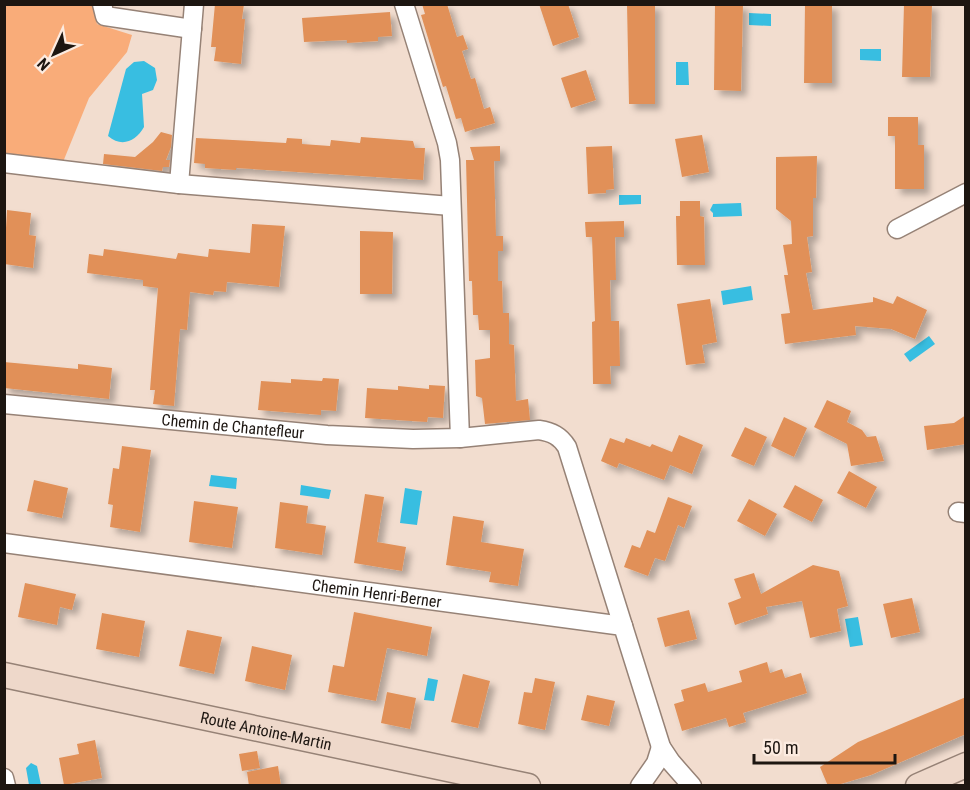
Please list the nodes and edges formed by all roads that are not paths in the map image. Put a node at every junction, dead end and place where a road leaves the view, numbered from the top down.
1 (102, 4) edge
2 (194, 4) edge
3 (404, 4) edge
4 (192, 29) junction
5 (4, 163) edge
6 (179, 184) junction
7 (966, 193) edge
8 (452, 206) junction
9 (897, 229) dead end
10 (4, 404) edge
11 (460, 438) junction
12 (4, 543) edge
13 (623, 626) junction
14 (4, 675) edge
15 (661, 747) junction
16 (966, 765) edge
17 (4, 778) edge
18 (6, 786) edge
19 (528, 786) edge
20 (640, 786) edge
21 (692, 786) edge
22 (918, 786) edge

1 - 4 street
2 - 4 street
3 - 8 street
4 - 6 street
5 - 6 street
6 - 8 street
7 - 9 street
8 - 11 street
10 - 11 street, Chemin de Chantefleur
11 - 13 street, Chemin de Chantefleur
12 - 13 street, Chemin Henri-Berner
13 - 15 street
14 - 19 street, Route Antoine-Martin
15 - 20 street
15 - 21 street
16 - 22 street
17 - 18 street

